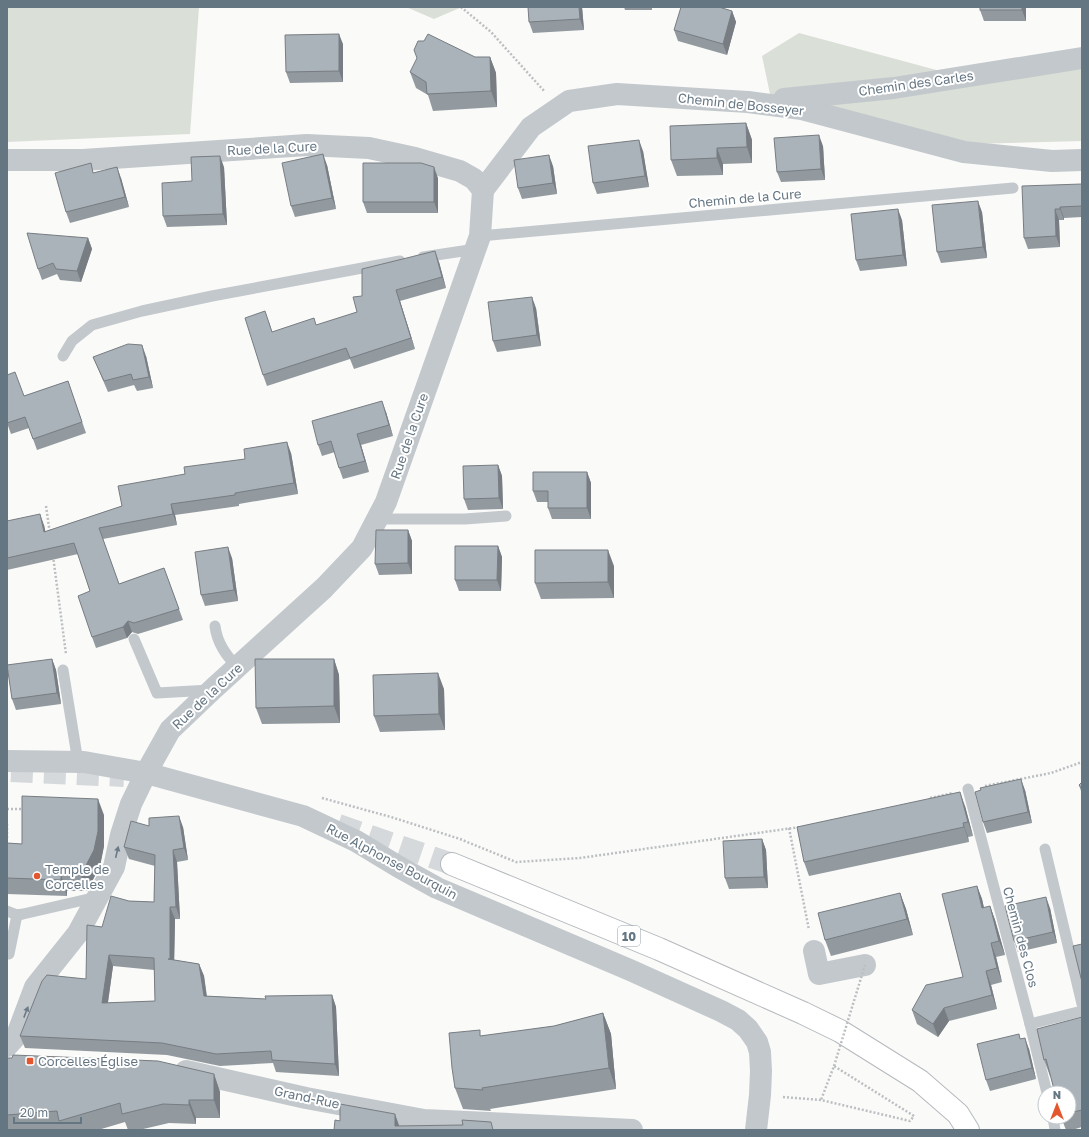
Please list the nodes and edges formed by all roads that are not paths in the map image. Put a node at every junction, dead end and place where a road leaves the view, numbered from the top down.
1 (1082, 58) edge
2 (748, 102) junction
3 (7, 160) edge
4 (1082, 160) edge
5 (1013, 188) dead end
6 (483, 190) junction
7 (478, 242) junction
8 (63, 356) dead end
9 (506, 516) dead end
10 (377, 519) junction
11 (215, 626) dead end
12 (134, 639) dead end
13 (237, 667) junction
14 (64, 676) road end
15 (213, 689) junction
16 (7, 761) edge
17 (78, 762) junction
18 (146, 773) junction
19 (968, 789) road end
20 (1045, 849) dead end
21 (452, 864) tunnel mouth
22 (98, 897) junction
23 (12, 913) edge
24 (814, 951) road end
25 (9, 954) dead end
26 (865, 966) road end
27 (1082, 1004) edge
28 (1082, 1011) edge
29 (1030, 1024) junction
30 (12, 1056) edge
31 (166, 1067) edge
32 (1045, 1085) edge
33 (632, 1130) edge
34 (756, 1130) edge
35 (968, 1130) edge

1 - 2 street, Chemin des Carles
2 - 4 street, Chemin de Bosseyer
2 - 6 street, Chemin de Bosseyer
3 - 6 street, Rue de la Cure
5 - 7 lane, Chemin de la Cure
6 - 7 street, Rue de la Cure
7 - 8 lane, Chemin de la Cure
7 - 10 street, Rue de la Cure
9 - 10 lane
10 - 13 street, Rue de la Cure
11 - 13 lane
12 - 15 lane
13 - 15 street, Rue de la Cure
14 - 17 lane
15 - 18 street, Rue de la Cure
16 - 17 street, Rue Alphonse Bourquin
17 - 18 street, Rue Alphonse Bourquin
22 -> 18 street, Rue de la Cure
18 - 34 street, Rue Alphonse Bourquin
19 - 29 lane, Chemin des Clos
20 - 27 lane
21 - 35 main road, 10
22 - 23 lane
30 -> 22 street, Rue de la Cure
23 - 25 lane
24 - 26 street
28 - 29 lane
29 - 32 lane, Chemin des Clos
31 - 33 street, Grand-Rue

